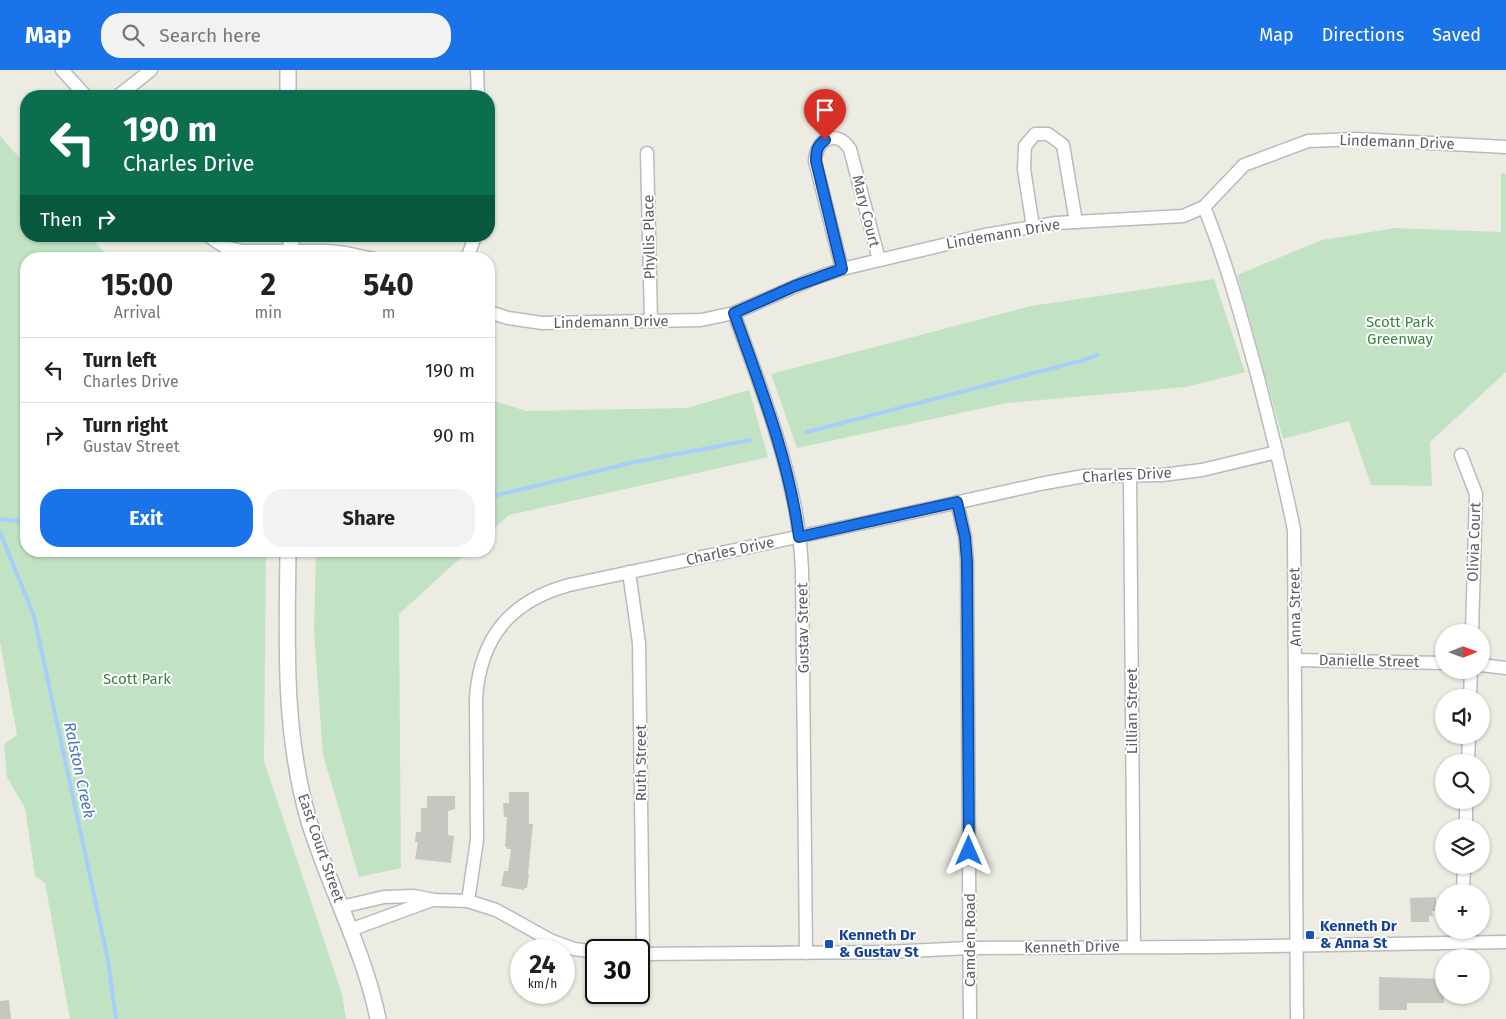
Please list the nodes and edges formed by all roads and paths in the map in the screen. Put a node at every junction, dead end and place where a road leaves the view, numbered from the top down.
1 (62, 70) edge
2 (151, 70) edge
3 (288, 70) edge
4 (477, 70) edge
5 (80, 90) edge
6 (126, 90) edge
7 (288, 90) edge
8 (478, 90) edge
9 (1506, 147) edge
10 (647, 152) dead end
11 (1204, 208) junction
12 (1076, 222) junction
13 (1033, 227) junction
14 (217, 242) edge
15 (291, 249) edge
16 (332, 252) edge
17 (879, 260) junction
18 (842, 269) junction
19 (734, 313) junction
20 (495, 314) edge
21 (651, 321) junction
22 (1277, 452) junction
23 (1461, 455) dead end
24 (1130, 476) junction
25 (957, 502) junction
26 (799, 537) junction
27 (288, 557) edge
28 (629, 572) junction
29 (1472, 624) edge
30 (1295, 660) junction
31 (1435, 663) edge
32 (1490, 666) edge
33 (1506, 668) edge
34 (434, 900) junction
35 (468, 901) junction
36 (341, 906) junction
37 (350, 930) junction
38 (1435, 937) edge
39 (641, 939) edge
40 (1484, 939) edge
41 (1506, 942) edge
42 (1296, 945) junction
43 (1134, 946) junction
44 (970, 948) junction
45 (585, 950) edge
46 (806, 953) junction
47 (650, 954) edge
48 (378, 1019) edge
49 (970, 1019) edge
50 (1298, 1019) edge

1 - 5 street
2 - 6 street
3 - 7 street
4 - 8 street
9 - 11 street, Lindemann Drive
10 - 21 street, Phyllis Place
11 - 12 street, Lindemann Drive
11 - 22 street, Anna Street
12 - 13 street, Lindemann Drive
12 - 13 street
13 - 17 street, Lindemann Drive
14 - 15 street
15 - 16 street
17 - 18 street, Lindemann Drive
17 - 18 street, Mary Court
18 - 19 street, Lindemann Drive
19 - 21 street, Lindemann Drive
19 - 26 street, Gustav Street
20 - 21 street, Lindemann Drive
22 - 24 street, Charles Drive
22 - 30 street, Anna Street
23 - 29 street, Olivia Court
24 - 25 street, Charles Drive
24 - 43 street, Lillian Street
25 - 26 street, Charles Drive
25 - 44 street, Camden Road
26 - 28 street, Charles Drive
26 - 46 street, Gustav Street
27 - 36 street, East Court Street
28 - 35 street, Charles Drive
28 - 39 street, Ruth Street
30 - 31 street, Danielle Street
30 - 42 street, Anna Street
32 - 33 street
34 - 35 street
34 - 36 street
34 - 37 street
35 - 45 street
36 - 37 street, East Court Street
37 - 48 street, East Court Street
38 - 42 street, Kenneth Drive
40 - 41 street, Kenneth Drive
42 - 43 street, Kenneth Drive
42 - 50 street, Anna Street
43 - 44 street, Kenneth Drive
44 - 46 street, Kenneth Drive
44 - 49 street, Camden Road
46 - 47 street, Kenneth Drive

